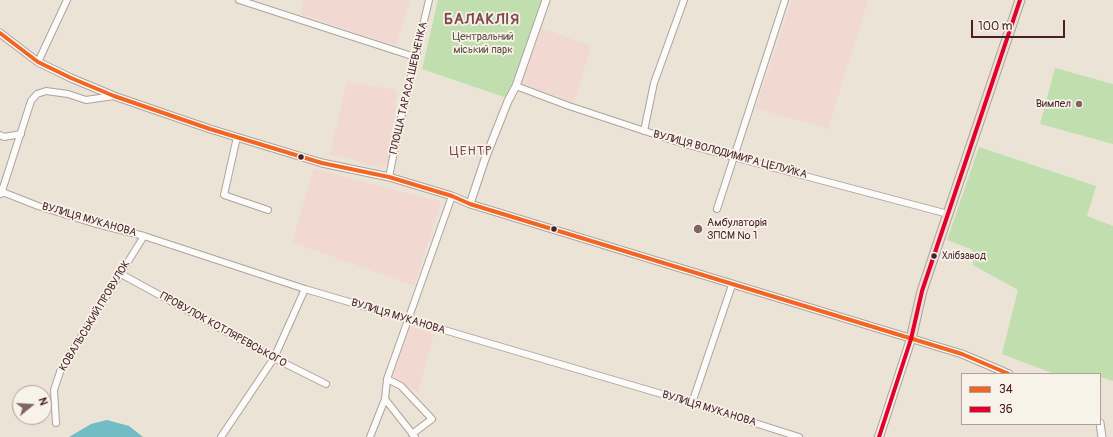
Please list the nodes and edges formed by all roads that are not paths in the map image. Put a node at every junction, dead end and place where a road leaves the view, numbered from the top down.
1 (67, 0) edge
2 (239, 0) edge
3 (429, 0) edge
4 (546, 0) edge
5 (684, 0) edge
6 (785, 0) edge
7 (1020, 0) edge
8 (0, 33) edge
9 (415, 57) junction
10 (38, 62) junction
11 (516, 86) junction
12 (114, 96) junction
13 (644, 131) junction
14 (21, 134) junction
15 (0, 135) edge
16 (237, 137) junction
17 (733, 156) junction
18 (389, 177) junction
19 (0, 193) edge
20 (452, 196) junction
21 (470, 204) junction
22 (717, 209) dead end
23 (268, 210) dead end
24 (948, 214) junction
25 (144, 236) junction
26 (121, 274) junction
27 (732, 285) junction
28 (305, 289) junction
29 (409, 320) junction
30 (911, 339) junction
31 (274, 358) junction
32 (1007, 373) edge
33 (387, 379) junction
34 (326, 384) dead end
35 (385, 399) junction
36 (692, 403) junction
37 (56, 423) dead end
38 (1100, 425) edge
39 (414, 436) edge
40 (221, 437) edge
41 (370, 437) edge
42 (799, 437) edge
43 (879, 437) edge
44 (1102, 437) edge

1 - 10 street
2 - 9 street
3 - 9 street, ПЛОЩА ТАРАСА ШЕВЧЕНКА
4 - 11 street
5 - 13 street
6 - 17 street
7 - 24 main road
8 - 10 street
9 - 18 street, ПЛОЩА ТАРАСА ШЕВЧЕНКА
10 - 12 street
11 - 13 street, ВУЛИЦЯ ВОЛОДИМИРА ЦЕЛУЙКА
11 - 21 street
12 - 14 street
12 - 16 street
13 - 17 street, ВУЛИЦЯ ВОЛОДИМИРА ЦЕЛУЙКА
14 - 15 street
14 - 19 street
16 - 18 street
16 - 23 street
17 - 22 street
17 - 24 street, ВУЛИЦЯ ВОЛОДИМИРА ЦЕЛУЙКА
18 - 20 street
19 - 25 street, ВУЛИЦЯ МУКАНОВА
20 - 21 street
20 - 29 street
21 - 27 street
24 - 30 main road
25 - 26 street, КОВАЛЬСЬКИЙ ПРОВУЛОК
25 - 28 street, ВУЛИЦЯ МУКАНОВА
26 - 31 street, ПРОВУЛОК КОТЛЯРЕВСЬКОГО
26 - 37 street, КОВАЛЬСЬКИЙ ПРОВУЛОК
27 - 30 street
27 - 36 street
28 - 29 street, ВУЛИЦЯ МУКАНОВА
28 - 31 street
29 - 33 street
29 - 36 street, ВУЛИЦЯ МУКАНОВА
30 - 32 street
30 - 43 main road
31 - 34 street, ПРОВУЛОК КОТЛЯРЕВСЬКОГО
31 - 40 street
33 - 35 street
33 - 39 street
35 - 39 street
35 - 41 street
36 - 42 street, ВУЛИЦЯ МУКАНОВА
38 - 44 street

